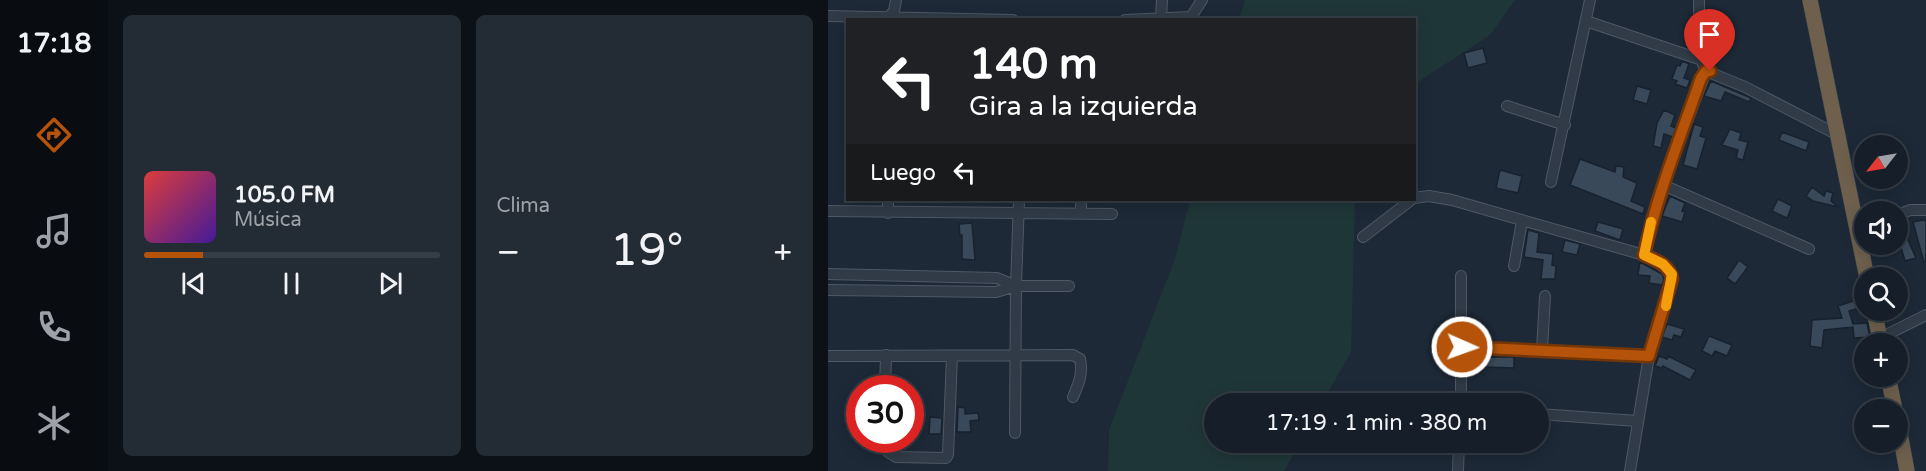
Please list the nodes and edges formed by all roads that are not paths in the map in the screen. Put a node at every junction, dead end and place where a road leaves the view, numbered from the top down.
1 (896, 0) edge
2 (1162, 0) edge
3 (1202, 0) edge
4 (1590, 0) edge
5 (1699, 0) edge
6 (1810, 0) edge
7 (828, 16) edge
8 (867, 18) edge
9 (888, 18) edge
10 (1161, 18) edge
11 (1586, 21) junction
12 (828, 22) edge
13 (846, 23) edge
14 (1704, 66) junction
15 (1507, 106) dead end
16 (1565, 125) junction
17 (1838, 135) junction
18 (1551, 182) dead end
19 (1663, 185) junction
20 (1416, 199) edge
21 (888, 201) edge
22 (951, 201) edge
23 (1020, 201) edge
24 (1081, 201) edge
25 (1410, 201) edge
26 (1854, 204) edge
27 (1926, 210) edge
28 (828, 211) edge
29 (1908, 211) edge
30 (1019, 212) junction
31 (888, 213) junction
32 (950, 213) junction
33 (1081, 213) junction
34 (1112, 214) dead end
35 (1522, 221) junction
36 (1363, 237) dead end
37 (1809, 249) dead end
38 (1644, 255) junction
39 (1514, 266) dead end
40 (828, 274) edge
41 (1461, 276) dead end
42 (1016, 286) junction
43 (1069, 286) dead end
44 (828, 290) edge
45 (1545, 296) dead end
46 (1926, 315) edge
47 (1894, 333) edge
48 (1462, 347) junction
49 (1542, 350) junction
50 (886, 355) junction
51 (1016, 355) junction
52 (828, 356) edge
53 (952, 356) junction
54 (1649, 356) junction
55 (885, 375) edge
56 (1461, 393) edge
57 (1073, 397) dead end
58 (1549, 415) edge
59 (1637, 421) junction
60 (1015, 433) dead end
61 (890, 453) edge
62 (1459, 453) edge
63 (1904, 453) edge
64 (1458, 471) edge
65 (1630, 471) edge
66 (1907, 471) edge

1 - 9 street
2 - 10 street
3 - 10 street
4 - 11 street
5 - 14 street
6 - 17 highway
7 - 8 street
11 - 14 street
11 - 16 street
12 - 13 street
14 - 17 street
14 - 19 street
15 - 16 street
16 - 18 street
17 - 26 highway
19 - 37 street
19 - 38 street
20 - 35 street
21 - 31 street
22 - 32 street
23 - 30 street
24 - 33 street
25 - 36 street
27 - 29 street
28 - 31 street
30 - 32 street
30 - 33 street
30 - 42 street
31 - 32 street
33 - 34 street
35 - 38 street
35 - 39 street
38 - 54 street
40 - 42 street
41 - 48 street
42 - 43 street
42 - 44 street
42 - 51 street
45 - 49 street
46 - 47 street
48 - 49 street
48 - 56 street
49 - 54 street
50 - 52 street
50 - 53 street
50 - 55 street
51 - 53 street
51 - 57 street
51 - 60 street
53 - 61 street
54 - 59 street
58 - 59 street
59 - 65 street
62 - 64 street
63 - 66 highway

